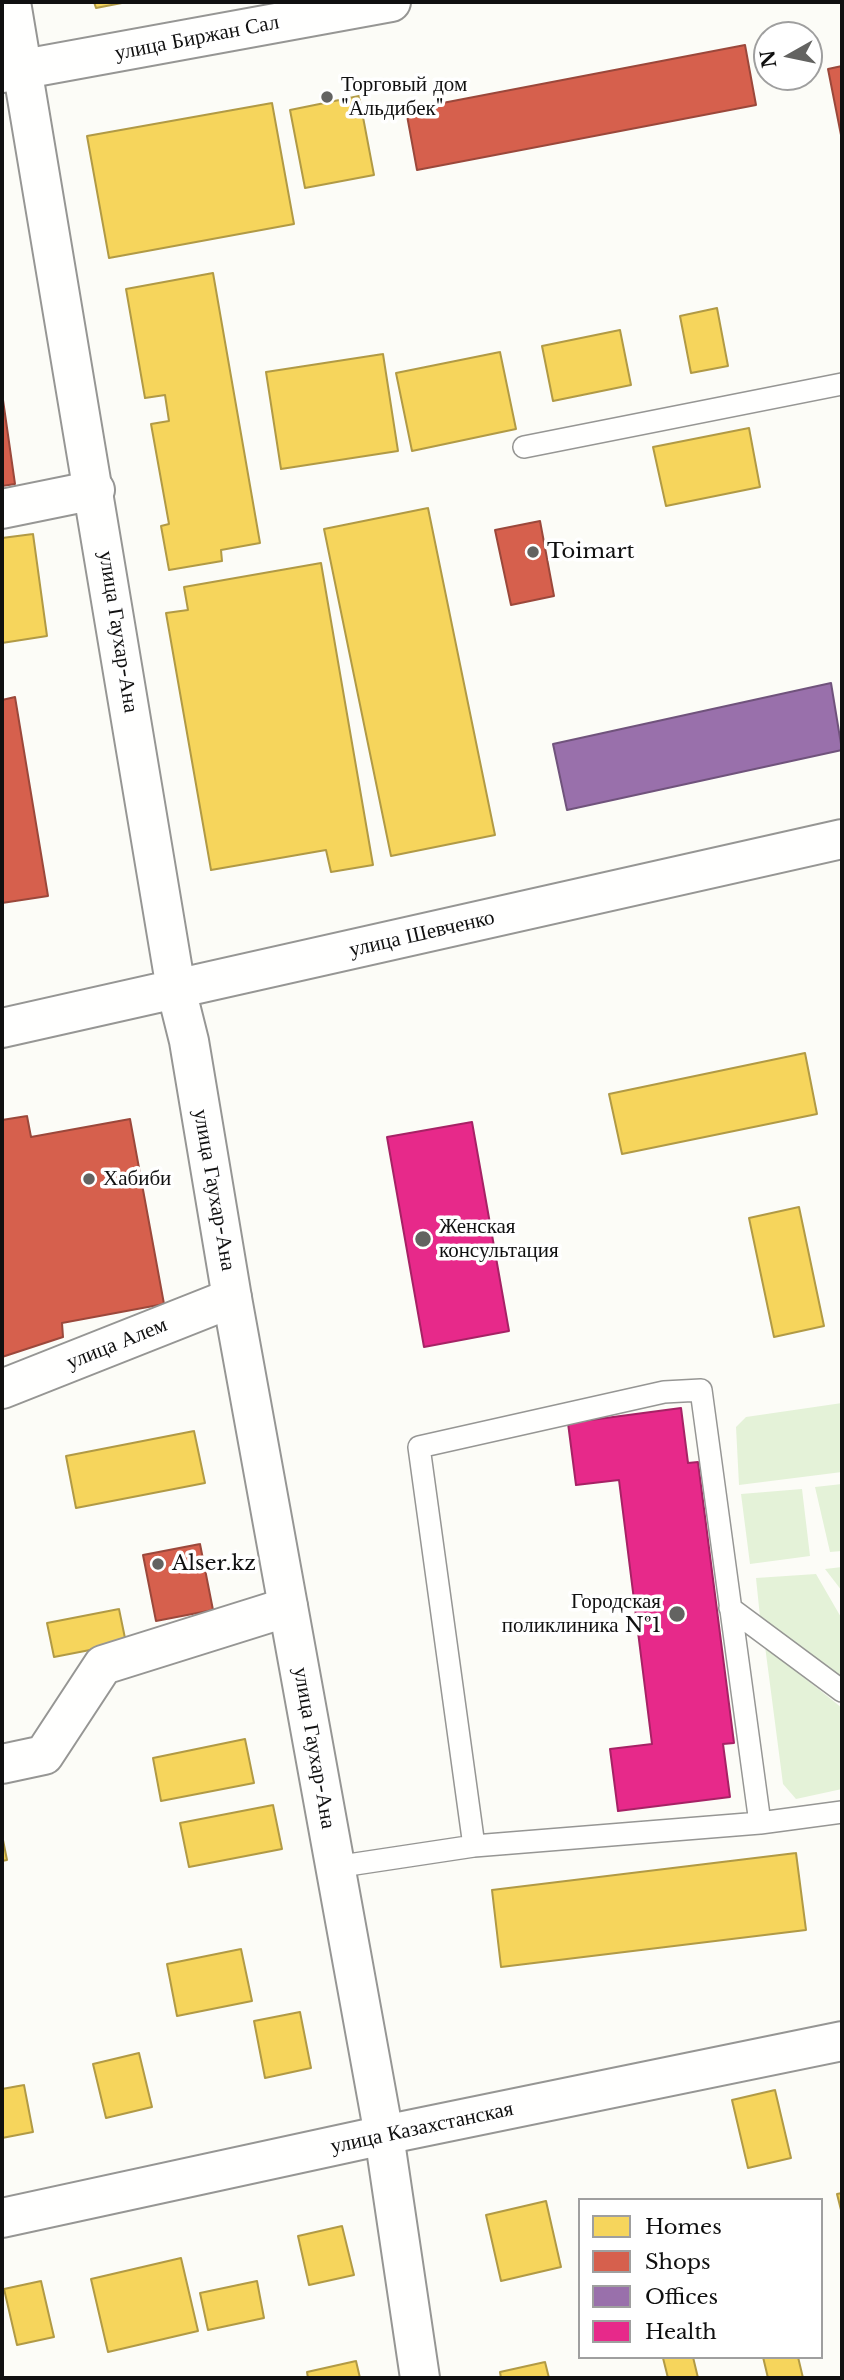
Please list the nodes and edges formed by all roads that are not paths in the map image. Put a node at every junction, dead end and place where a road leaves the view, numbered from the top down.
1 (11, 2) edge
2 (391, 2) edge
3 (13, 72) edge
4 (842, 384) edge
5 (524, 447) dead end
6 (95, 490) junction
7 (2, 509) edge
8 (842, 839) edge
9 (176, 989) junction
10 (2, 1028) edge
11 (232, 1298) junction
12 (2, 1389) edge
13 (288, 1607) junction
14 (730, 1608) junction
15 (842, 1691) edge
16 (2, 1764) edge
17 (842, 1812) edge
18 (760, 1824) junction
19 (474, 1846) junction
20 (335, 1867) junction
21 (842, 2041) edge
22 (384, 2135) junction
23 (2, 2218) edge
24 (420, 2378) edge

1 - 3 street, улица Гаухар-Ана
2 - 3 street, улица Биржан Сал
3 - 6 street, улица Гаухар-Ана
4 - 5 lane
6 - 7 street
6 - 9 street, улица Гаухар-Ана
8 - 9 street, улица Шевченко
9 - 10 street, улица Шевченко
9 - 11 street, улица Гаухар-Ана
11 - 12 street, улица Алем
11 - 13 street, улица Гаухар-Ана
13 - 16 street
13 - 20 street, улица Гаухар-Ана
14 - 15 lane
14 - 18 lane
14 - 19 lane
17 - 18 lane
18 - 19 lane
19 - 20 lane
20 - 22 street, улица Гаухар-Ана
21 - 22 street, улица Казахстанская
22 - 23 street, улица Казахстанская
22 - 24 street, улица Гаухар-Ана

